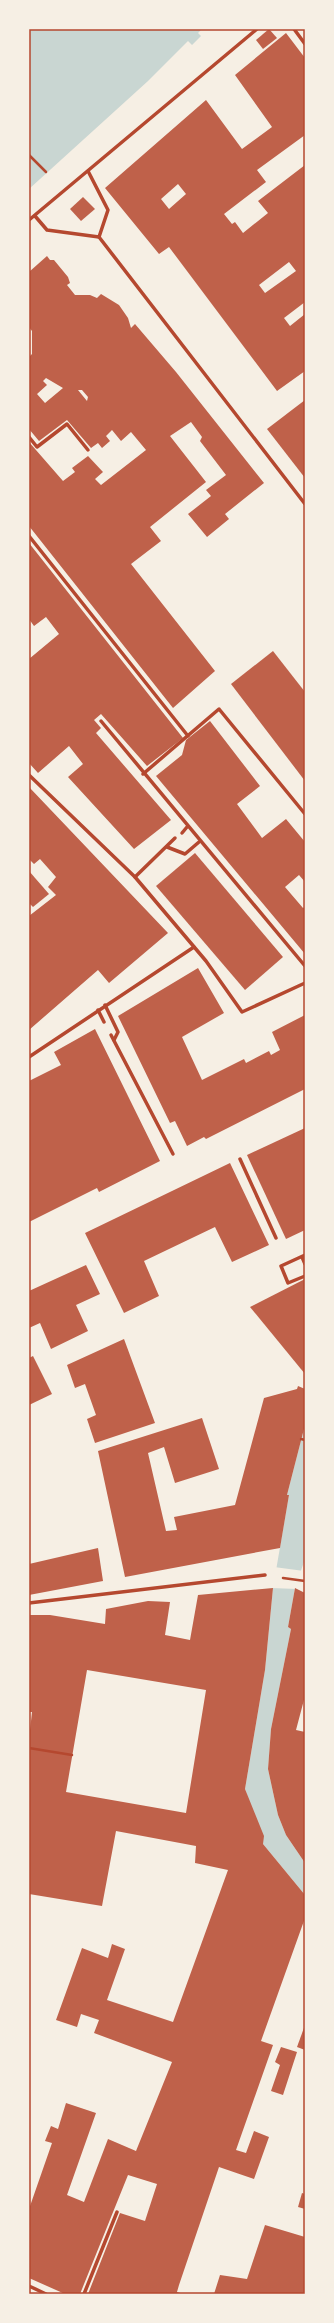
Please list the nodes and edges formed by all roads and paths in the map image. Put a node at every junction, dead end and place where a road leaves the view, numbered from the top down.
1 (257, 29) edge
2 (294, 29) edge
3 (305, 44) edge
4 (29, 155) edge
5 (34, 160) junction
6 (29, 161) edge
7 (88, 171) junction
8 (46, 172) dead end
9 (35, 216) junction
10 (29, 220) edge
11 (100, 237) junction
12 (29, 437) edge
13 (88, 450) dead end
14 (305, 504) edge
15 (29, 536) edge
16 (101, 721) dead end
17 (188, 736) junction
18 (143, 774) junction
19 (29, 775) edge
20 (305, 814) edge
21 (187, 827) junction
22 (182, 833) dead end
23 (175, 838) dead end
24 (199, 842) junction
25 (167, 846) junction
26 (135, 877) junction
27 (194, 947) junction
28 (305, 966) edge
29 (305, 983) edge
30 (105, 1005) junction
31 (98, 1010) junction
32 (104, 1022) dead end
33 (110, 1034) dead end
34 (114, 1040) junction
35 (29, 1057) edge
36 (174, 1154) dead end
37 (240, 1159) dead end
38 (276, 1238) dead end
39 (303, 1256) edge
40 (305, 1264) edge
41 (305, 1276) edge
42 (301, 1439) dead end
43 (305, 1440) edge
44 (265, 1575) dead end
45 (280, 1578) dead end
46 (303, 1581) edge
47 (29, 1603) edge
48 (29, 1748) edge
49 (72, 1755) dead end
50 (117, 2212) dead end
51 (29, 2286) edge
52 (46, 2294) edge
53 (84, 2294) edge

1 - 7 street
2 - 3 street
4 - 5 path
5 - 6 path
5 - 8 path
7 - 9 street
7 - 11 street
9 - 10 street
9 - 11 street
11 - 14 street
12 - 13 street
15 - 17 street
16 - 18 street
17 - 18 street
17 - 20 street
18 - 21 street
19 - 26 street
21 - 22 street
21 - 24 street
23 - 25 street
24 - 25 street
24 - 28 street
25 - 26 street
26 - 27 street
27 - 29 street
27 - 30 street
30 - 31 street
30 - 34 street
31 - 32 street
31 - 35 street
33 - 34 street
34 - 36 street
37 - 38 street
39 - 40 street
39 - 41 street
42 - 43 path
44 - 47 street
45 - 46 path
48 - 49 path
50 - 53 street
51 - 52 street

